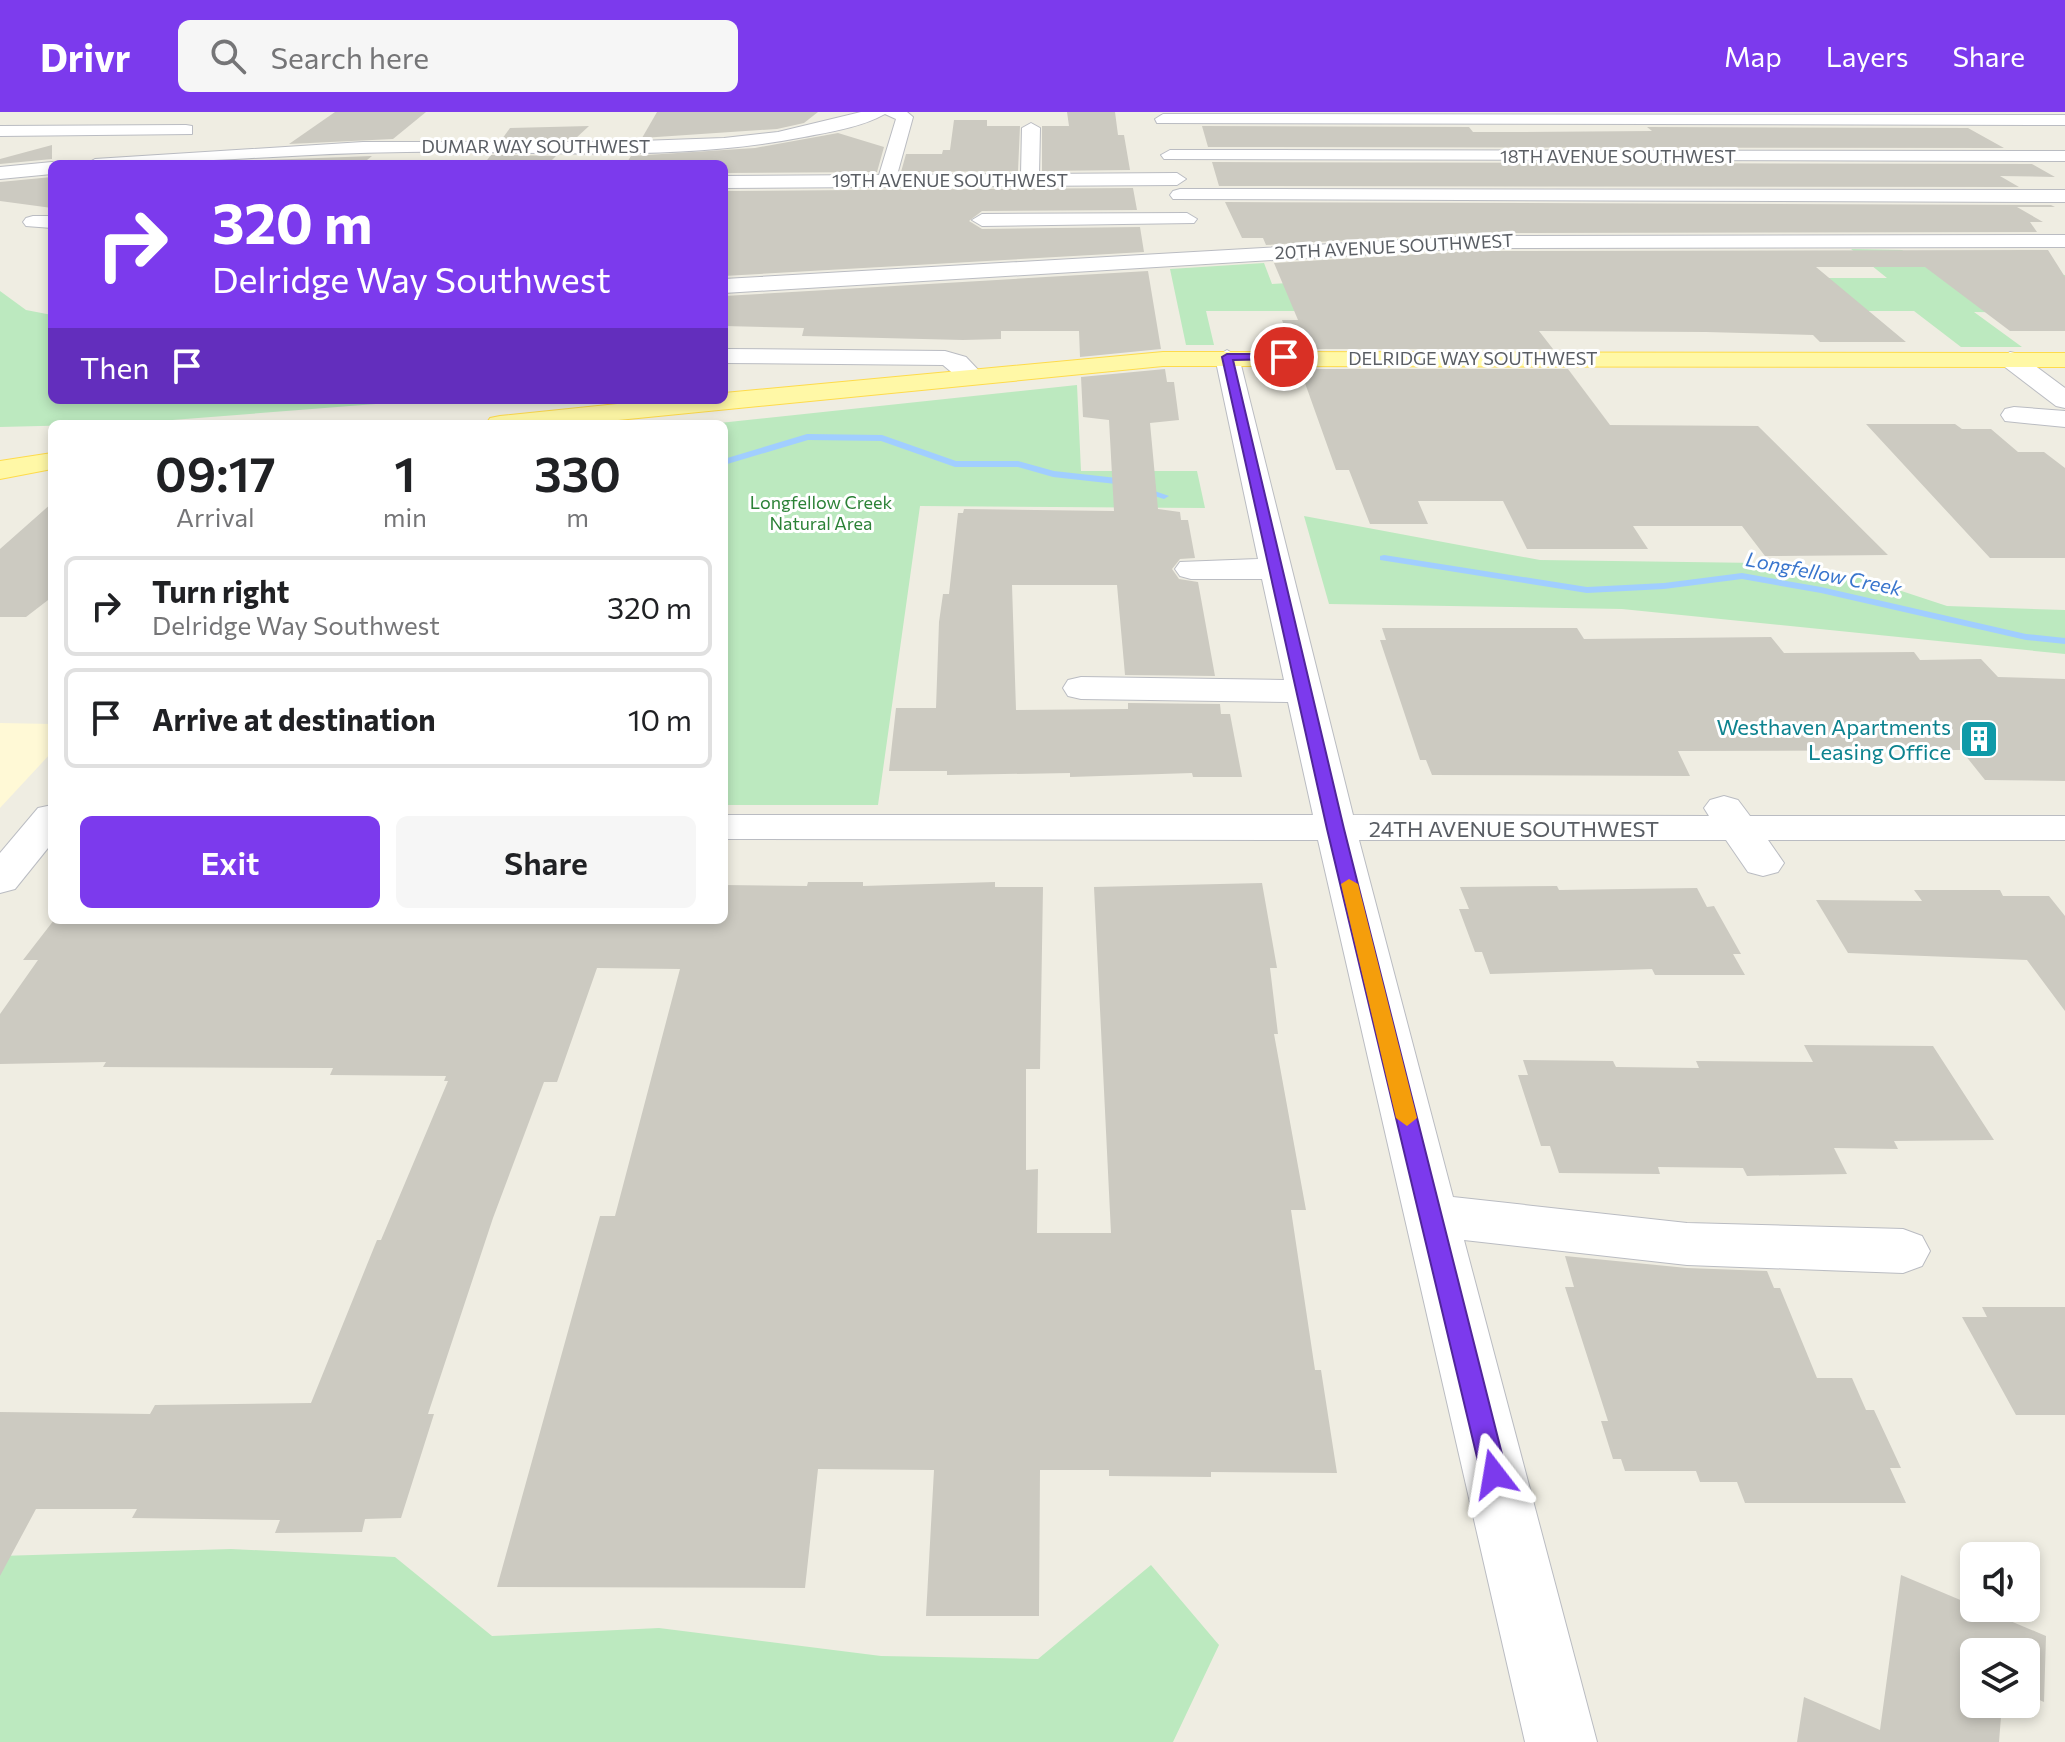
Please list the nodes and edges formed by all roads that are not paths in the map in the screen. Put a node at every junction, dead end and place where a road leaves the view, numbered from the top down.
1 (878, 112) edge
2 (892, 112) edge
3 (1162, 116) edge
4 (1689, 116) edge
5 (2065, 120) edge
6 (1031, 128) dead end
7 (204, 129) dead end
8 (0, 131) edge
9 (1170, 155) junction
10 (1741, 156) junction
11 (2065, 156) edge
12 (156, 160) edge
13 (48, 168) edge
14 (0, 173) edge
15 (887, 179) junction
16 (1030, 179) junction
17 (728, 182) edge
18 (1179, 187) junction
19 (1792, 196) junction
20 (2065, 196) edge
21 (1187, 219) junction
22 (982, 220) dead end
23 (1850, 240) junction
24 (2065, 241) edge
25 (1195, 256) junction
26 (966, 270) junction
27 (1131, 279) dead end
28 (728, 286) edge
29 (728, 356) edge
30 (1227, 357) junction
31 (2010, 359) junction
32 (2065, 360) edge
33 (728, 368) edge
34 (971, 376) junction
35 (2065, 400) edge
36 (741, 401) junction
37 (728, 402) edge
38 (710, 404) edge
39 (2014, 415) dead end
40 (2065, 419) edge
41 (542, 420) edge
42 (0, 455) edge
43 (48, 461) edge
44 (0, 470) edge
45 (1191, 569) dead end
46 (1276, 569) junction
47 (1081, 688) dead end
48 (1303, 691) junction
49 (1727, 812) junction
50 (728, 827) edge
51 (2065, 828) edge
52 (1336, 829) junction
53 (36, 830) edge
54 (1763, 863) dead end
55 (0, 880) edge
56 (1431, 1215) junction
57 (1903, 1251) dead end
58 (1561, 1742) edge

1 - 12 street, DUMAR WAY SOUTHWEST
2 - 15 street
3 - 4 street
3 - 9 street
4 - 5 street
4 - 10 street
6 - 16 street
7 - 8 street
9 - 10 street, 18TH AVENUE SOUTHWEST
9 - 18 street
10 - 11 street, 18TH AVENUE SOUTHWEST
10 - 19 street
13 - 14 street
15 - 16 street, 19TH AVENUE SOUTHWEST
15 - 17 street, 19TH AVENUE SOUTHWEST
16 - 18 street, 19TH AVENUE SOUTHWEST
18 - 19 street, 19TH AVENUE SOUTHWEST
18 - 21 street
19 - 20 street, 19TH AVENUE SOUTHWEST
19 - 23 street
21 - 22 street
21 - 25 street
23 - 24 street, 20TH AVENUE SOUTHWEST
23 - 25 street, 20TH AVENUE SOUTHWEST
25 - 26 street, 20TH AVENUE SOUTHWEST
26 - 27 street
26 - 28 street, 20TH AVENUE SOUTHWEST
29 - 34 street
30 - 31 main road, DELRIDGE WAY SOUTHWEST
30 - 34 main road, DELRIDGE WAY SOUTHWEST
30 - 46 street
31 - 32 main road, DELRIDGE WAY SOUTHWEST
31 - 35 street
33 - 36 street
34 - 36 main road, DELRIDGE WAY SOUTHWEST
36 - 37 main road, DELRIDGE WAY SOUTHWEST
38 - 41 main road, DELRIDGE WAY SOUTHWEST
39 - 40 street
42 - 43 main road
43 - 44 main road
45 - 46 street
46 - 48 street
47 - 48 street
48 - 52 street
49 - 51 street, 24TH AVENUE SOUTHWEST
49 - 52 street, 24TH AVENUE SOUTHWEST
49 - 54 street
50 - 52 street, 24TH AVENUE SOUTHWEST
52 - 56 street
53 - 55 street
56 - 57 street
56 - 58 street

